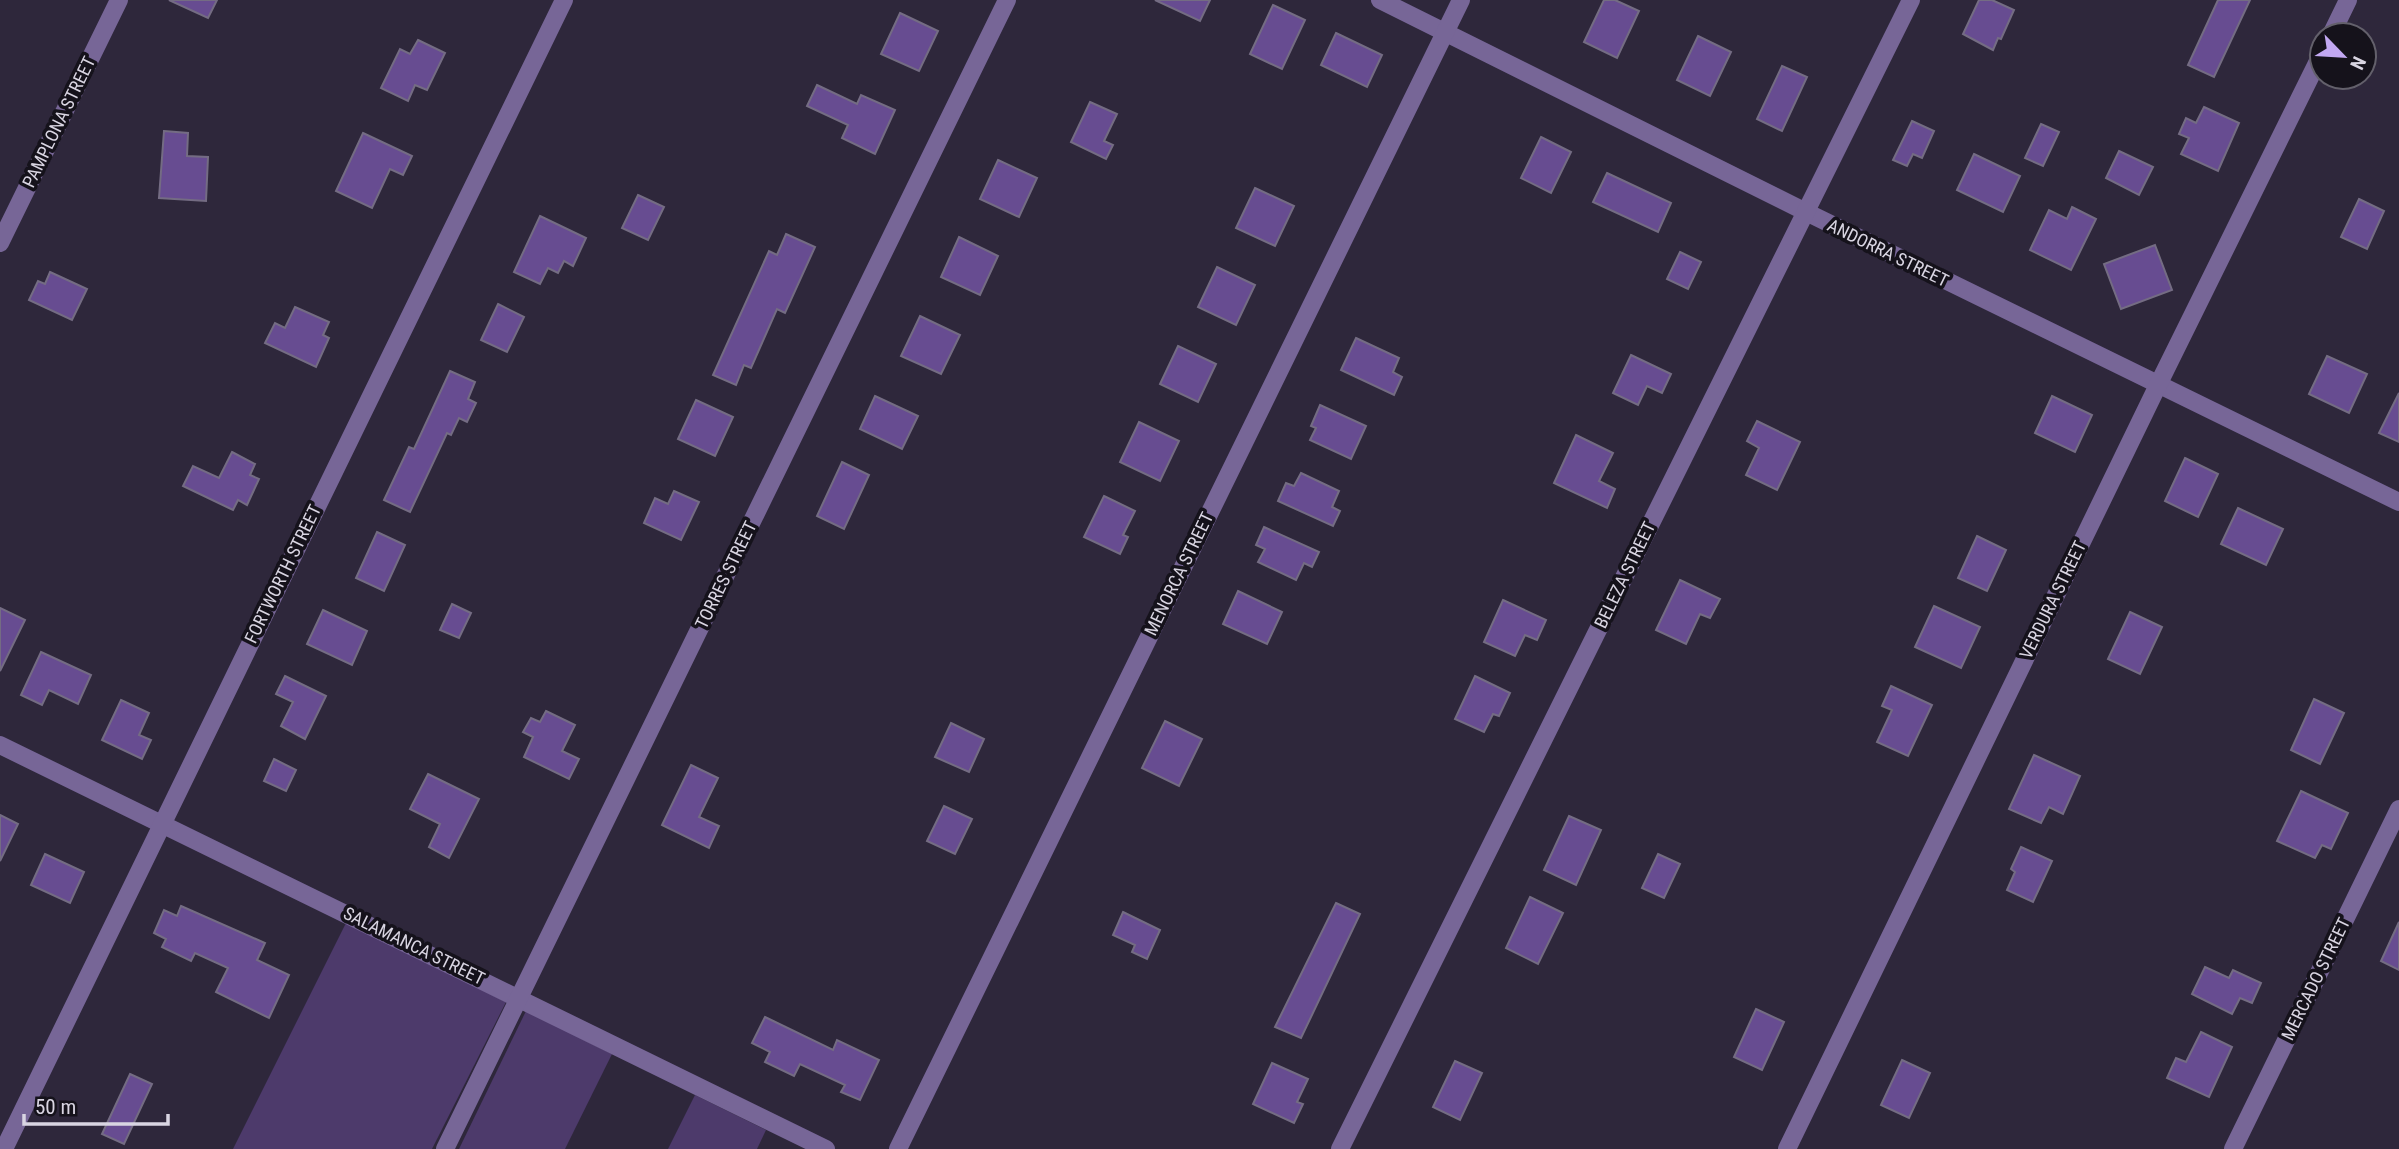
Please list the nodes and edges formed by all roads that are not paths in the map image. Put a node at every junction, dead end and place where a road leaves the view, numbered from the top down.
1 (119, 0) edge
2 (564, 0) edge
3 (1007, 0) edge
4 (1380, 0) edge
5 (1461, 0) edge
6 (1910, 0) edge
7 (2348, 0) edge
8 (2338, 21) edge
9 (1445, 32) junction
10 (2308, 81) edge
11 (1806, 212) junction
12 (0, 243) edge
13 (2159, 383) junction
14 (2399, 502) edge
15 (0, 745) edge
16 (2399, 809) edge
17 (162, 823) junction
18 (520, 998) junction
19 (4, 1149) edge
20 (445, 1149) edge
21 (827, 1149) edge
22 (898, 1149) edge
23 (1339, 1149) edge
24 (1787, 1149) edge
25 (2233, 1149) edge

1 - 12 street, PAMPLONA STREET
2 - 17 street, FORTWORTH STREET
3 - 18 street, TORRES STREET
4 - 9 street, ANDORRA STREET
5 - 9 street, MENORCA STREET
6 - 11 street, BELEZA STREET
7 - 8 street
9 - 11 street, ANDORRA STREET
9 - 22 street, MENORCA STREET
10 - 13 street, VERDURA STREET
11 - 13 street, ANDORRA STREET
11 - 23 street, BELEZA STREET
13 - 14 street, ANDORRA STREET
13 - 24 street, VERDURA STREET
15 - 17 street, SALAMANCA STREET
16 - 25 street, MERCADO STREET
17 - 18 street, SALAMANCA STREET
17 - 19 street, FORTWORTH STREET
18 - 20 street, TORRES STREET
18 - 21 street, SALAMANCA STREET

